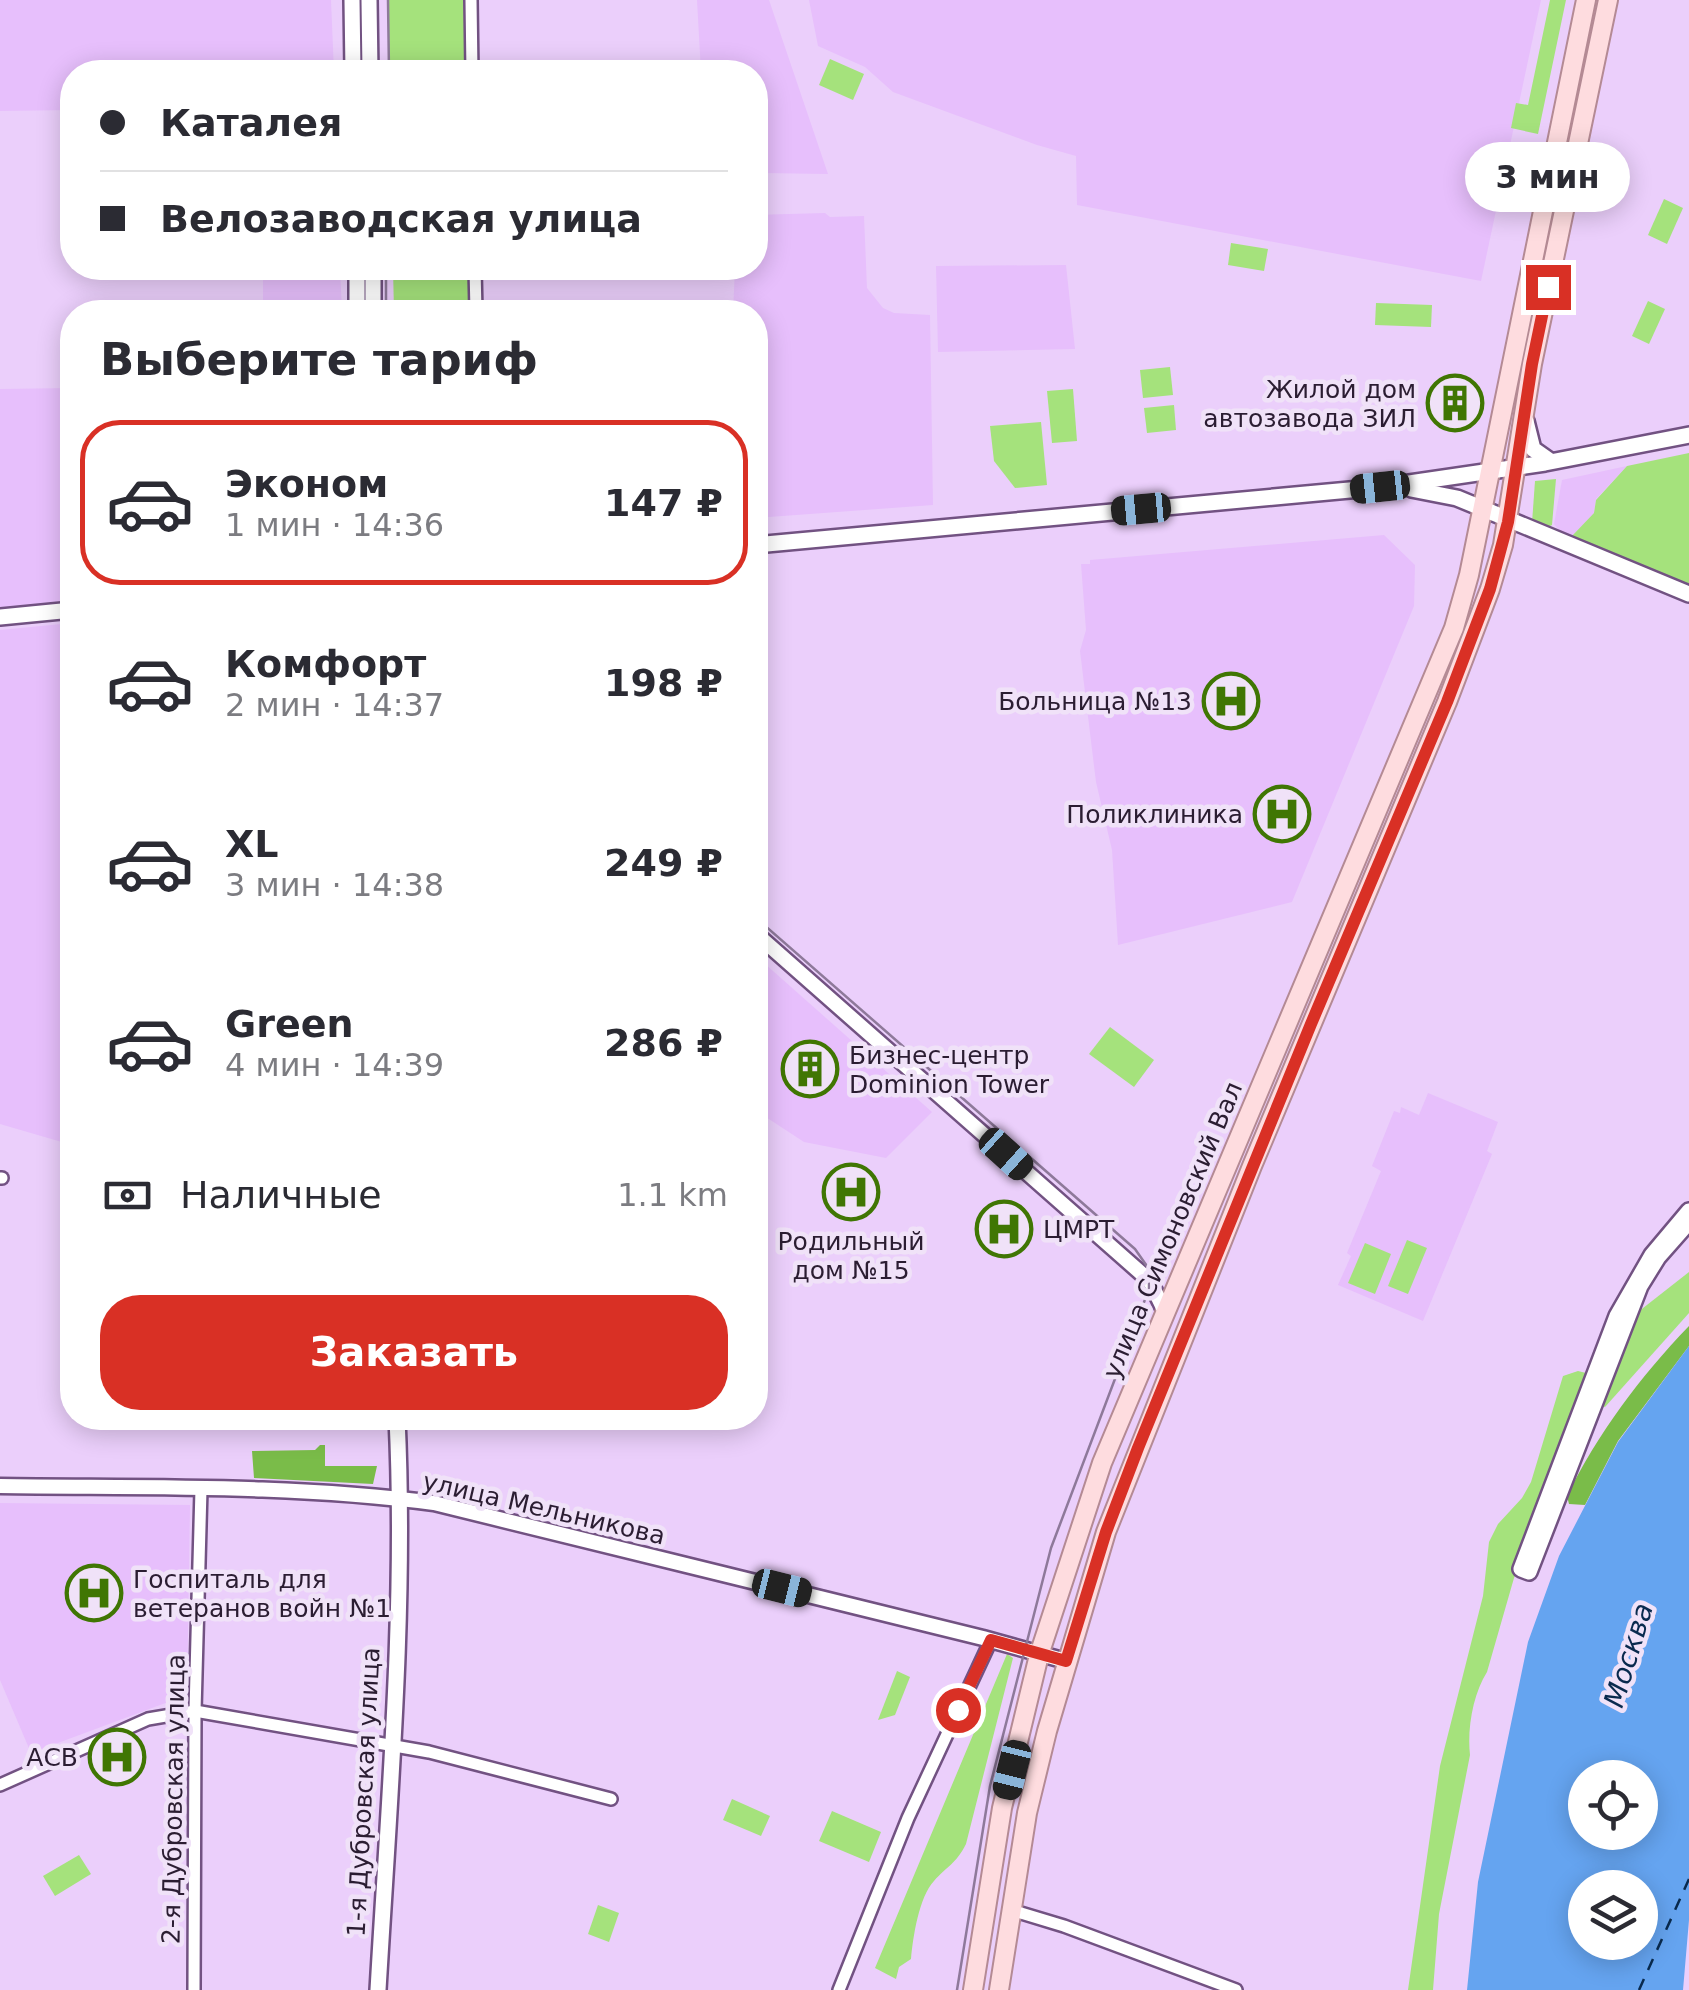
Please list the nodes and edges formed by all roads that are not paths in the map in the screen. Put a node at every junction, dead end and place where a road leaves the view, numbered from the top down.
1 (352, 0) edge
2 (368, 0) edge
3 (472, 0) edge
4 (1586, 0) edge
5 (1608, 0) edge
6 (353, 60) edge
7 (370, 60) edge
8 (472, 60) edge
9 (1525, 410) junction
10 (1689, 435) edge
11 (1550, 461) junction
12 (1516, 467) junction
13 (1489, 472) junction
14 (1382, 487) junction
15 (1482, 510) junction
16 (1508, 522) junction
17 (768, 544) edge
18 (1468, 582) junction
19 (1490, 589) junction
20 (1689, 594) edge
21 (60, 611) edge
22 (0, 617) edge
23 (768, 944) edge
24 (1239, 1135) junction
25 (1261, 1145) junction
26 (1689, 1211) edge
27 (1689, 1222) edge
28 (1181, 1276) junction
29 (1150, 1281) junction
30 (1204, 1286) junction
31 (1165, 1312) junction
32 (397, 1430) edge
33 (0, 1486) edge
34 (201, 1489) junction
35 (400, 1497) junction
36 (1080, 1527) junction
37 (1105, 1535) junction
38 (991, 1640) junction
39 (1040, 1655) junction
40 (1066, 1661) junction
41 (195, 1711) junction
42 (392, 1746) junction
43 (0, 1785) edge
44 (611, 1798) dead end
45 (1011, 1910) junction
46 (979, 1945) junction
47 (1005, 1949) junction
48 (194, 1990) edge
49 (378, 1990) edge
50 (840, 1990) edge
51 (973, 1990) edge
52 (998, 1990) edge
53 (1236, 1990) edge

1 - 6 main road
2 - 7 main road
3 - 8 street
4 - 13 main road, улица Симоновский Вал
5 - 9 main road, улица Симоновский Вал
9 - 11 main road
9 - 12 main road, улица Симоновский Вал
10 - 11 main road
11 - 12 main road
12 - 13 main road
12 - 16 main road, улица Симоновский Вал
13 - 14 main road
13 - 15 main road, улица Симоновский Вал
14 - 15 main road
14 - 17 main road
15 - 16 main road
15 - 18 main road, улица Симоновский Вал
16 - 19 main road, улица Симоновский Вал
16 - 20 main road
18 - 19 street
18 - 24 main road, улица Симоновский Вал
19 - 25 main road, улица Симоновский Вал
21 - 22 main road
23 - 29 street
24 - 25 street
24 - 28 main road, улица Симоновский Вал
25 - 30 main road, улица Симоновский Вал
26 - 27 main road
28 - 29 street
28 - 30 street
28 - 31 main road, улица Симоновский Вал
29 - 31 street
30 - 37 main road, улица Симоновский Вал
31 - 36 main road, улица Симоновский Вал
32 - 35 main road, 1-я Дубровская улица
33 - 34 street, улица Мельникова
34 - 35 street, улица Мельникова
34 - 41 street, 2-я Дубровская улица
35 - 38 street, улица Мельникова
35 - 42 main road, 1-я Дубровская улица
36 - 37 street
36 - 39 main road, улица Симоновский Вал
37 - 40 main road, улица Симоновский Вал
38 - 39 street, улица Мельникова
38 - 50 street
39 - 40 street, улица Мельникова
39 - 46 main road, улица Симоновский Вал
40 - 45 main road, улица Симоновский Вал
41 - 42 street
41 - 43 street
41 - 48 street, 2-я Дубровская улица
42 - 44 street
42 - 49 main road, 1-я Дубровская улица
45 - 47 main road, улица Симоновский Вал
45 - 53 street
46 - 47 street
46 - 51 main road, улица Симоновский Вал
47 - 52 main road, улица Симоновский Вал

